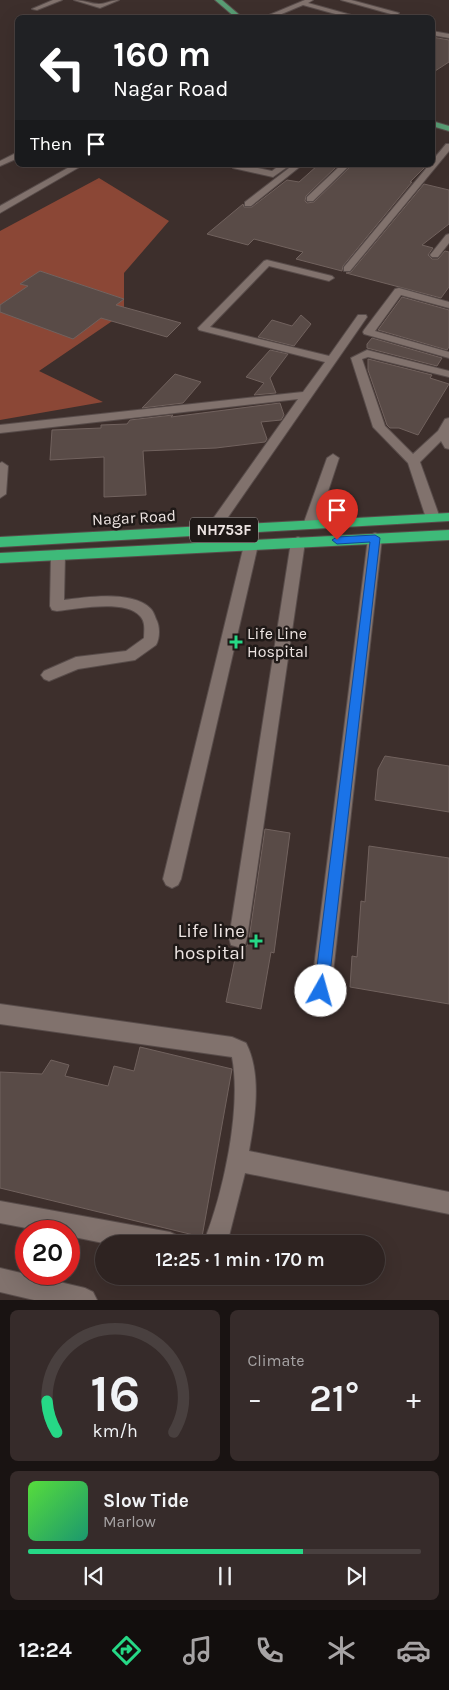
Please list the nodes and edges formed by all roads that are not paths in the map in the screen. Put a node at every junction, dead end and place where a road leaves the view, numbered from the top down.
1 (59, 0) edge
2 (77, 0) edge
3 (116, 0) edge
4 (218, 0) edge
5 (310, 0) edge
6 (344, 0) edge
7 (302, 3) junction
8 (34, 9) dead end
9 (236, 15) edge
10 (270, 15) edge
11 (348, 15) edge
12 (393, 15) edge
13 (435, 33) edge
14 (448, 35) edge
15 (435, 124) edge
16 (449, 130) edge
17 (449, 146) edge
18 (15, 156) edge
19 (435, 163) edge
20 (0, 164) edge
21 (75, 167) edge
22 (244, 167) edge
23 (283, 167) edge
24 (295, 167) edge
25 (344, 167) edge
26 (432, 167) edge
27 (310, 200) dead end
28 (248, 204) dead end
29 (0, 210) edge
30 (449, 238) edge
31 (435, 255) dead end
32 (348, 269) dead end
33 (329, 278) dead end
34 (449, 305) edge
35 (362, 317) dead end
36 (449, 357) edge
37 (332, 360) junction
38 (446, 374) edge
39 (307, 396) junction
40 (446, 428) edge
41 (0, 429) edge
42 (449, 445) edge
43 (333, 458) dead end
44 (413, 461) junction
45 (2, 466) dead end
46 (0, 494) edge
47 (433, 518) junction
48 (449, 518) edge
49 (310, 525) junction
50 (212, 530) junction
51 (449, 535) edge
52 (375, 538) junction
53 (0, 542) edge
54 (298, 542) junction
55 (251, 545) junction
56 (58, 555) junction
57 (0, 558) edge
58 (49, 675) dead end
59 (172, 879) dead end
60 (238, 938) dead end
61 (321, 991) dead end
62 (0, 1014) edge
63 (238, 1160) junction
64 (449, 1204) edge
65 (0, 1212) edge
66 (122, 1235) edge
67 (219, 1235) edge
68 (0, 1280) edge
69 (85, 1300) edge

1 - 8 street
2 - 3 street
4 - 9 main road
5 - 7 street
6 - 12 street
7 - 10 street
7 - 11 street
13 - 14 street
15 - 16 main road
17 - 19 street
18 - 20 street
21 - 29 street
22 - 23 street
24 - 28 street
25 - 27 street
26 - 32 street
30 - 31 street
33 - 37 street
34 - 36 street
35 - 37 street
36 - 38 street
37 - 39 street
38 - 44 street
39 - 41 street
39 - 50 street
40 - 42 street
40 - 44 street
43 - 49 street
44 - 47 street
45 - 46 street
47 - 48 highway, Nagar Road / NH753F
47 - 49 highway, Nagar Road / NH753F
49 - 50 highway, Nagar Road / NH753F
50 - 53 highway, Nagar Road / NH753F
51 - 52 highway, NH753F
52 - 54 highway, NH753F
52 - 61 street
54 - 55 highway, NH753F
54 - 60 street
55 - 56 highway, NH753F
55 - 59 street
56 - 57 highway, NH753F
56 - 58 street
62 - 63 street
63 - 64 street
63 - 67 street
65 - 66 street
68 - 69 street

